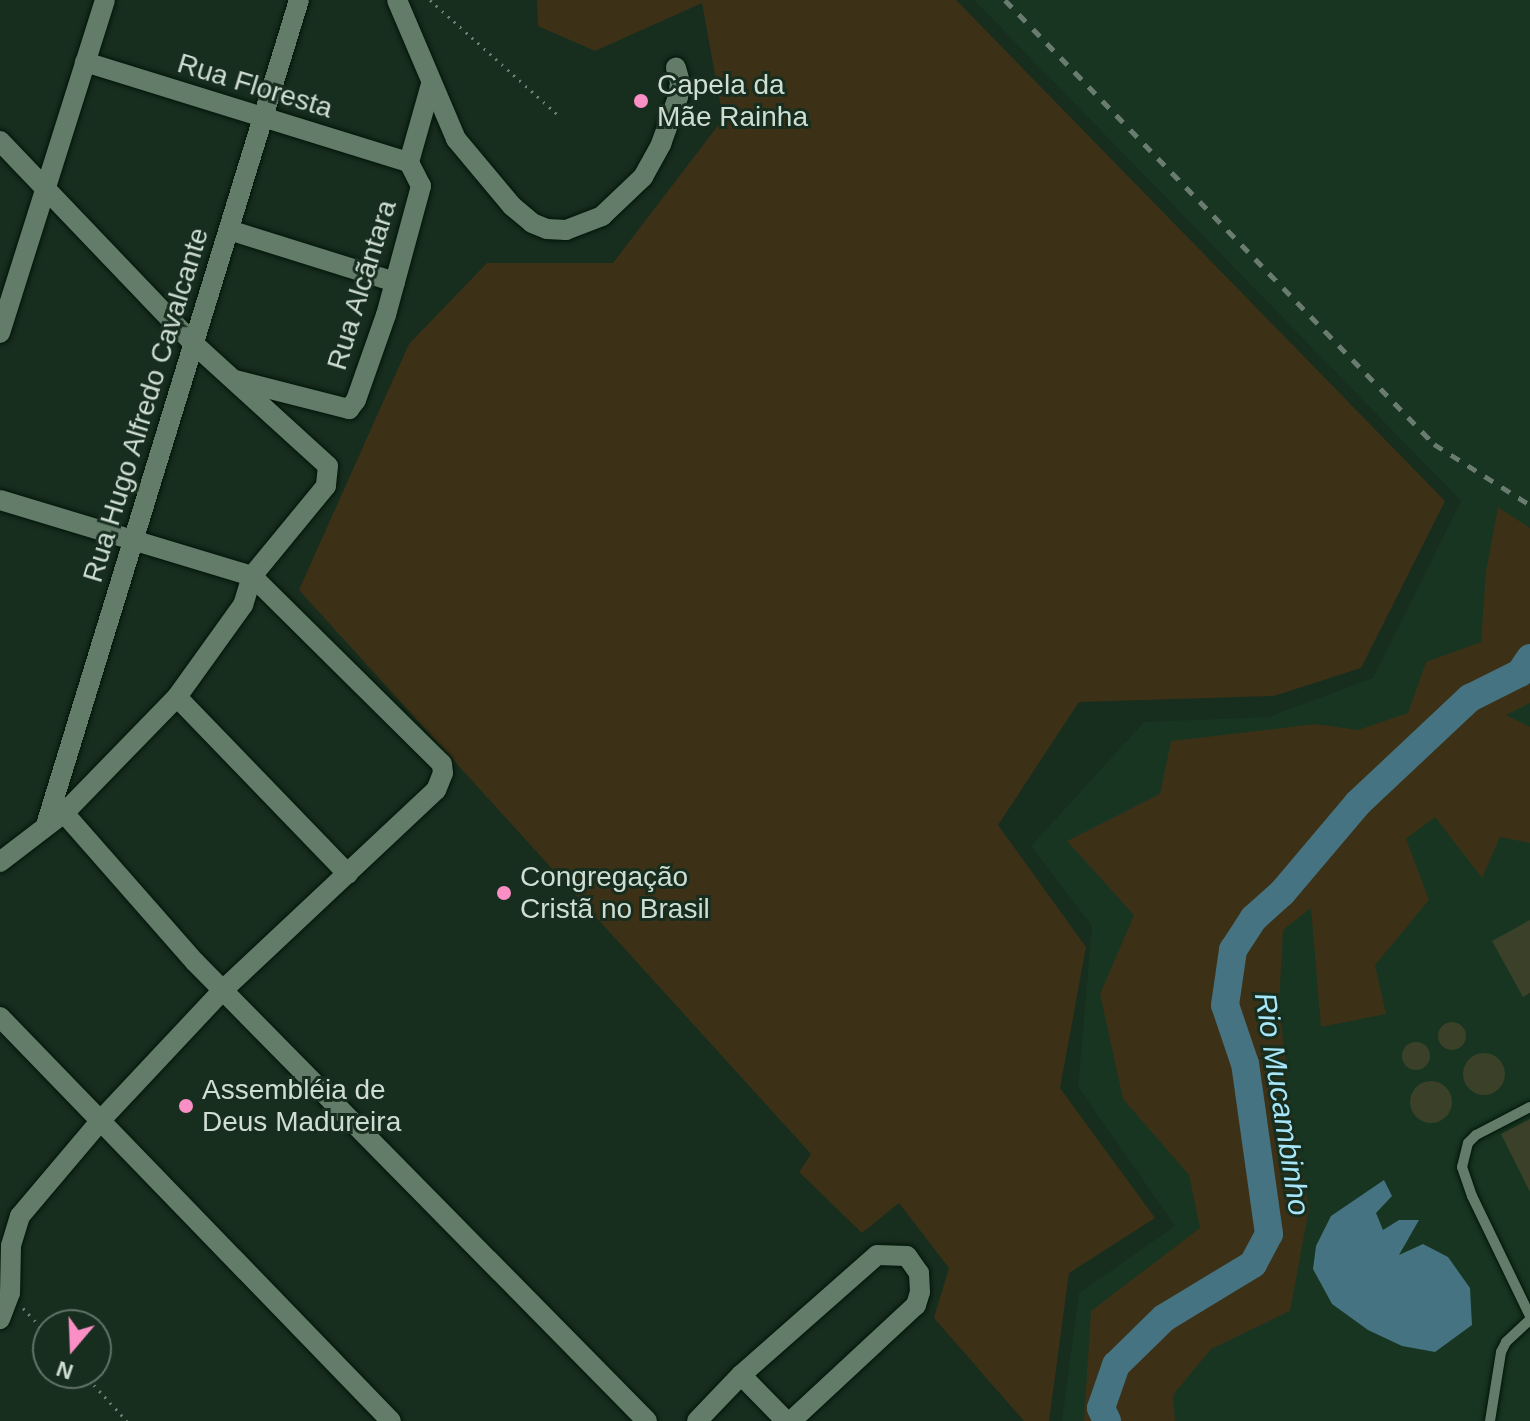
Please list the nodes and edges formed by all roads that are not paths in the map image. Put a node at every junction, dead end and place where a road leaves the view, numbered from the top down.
1 (105, 0) edge
2 (299, 0) edge
3 (397, 0) edge
4 (85, 62) junction
5 (676, 68) dead end
6 (431, 84) junction
7 (260, 117) junction
8 (0, 141) edge
9 (409, 162) junction
10 (47, 188) junction
11 (229, 230) junction
12 (395, 282) junction
13 (5, 301) edge
14 (0, 333) edge
15 (194, 344) junction
16 (231, 379) junction
17 (0, 500) edge
18 (135, 542) junction
19 (252, 576) junction
20 (177, 697) junction
21 (64, 813) junction
22 (46, 825) junction
23 (0, 862) edge
24 (348, 874) junction
25 (223, 990) junction
26 (0, 1017) edge
27 (1530, 1107) edge
28 (102, 1119) junction
29 (1530, 1318) edge
30 (0, 1319) edge
31 (741, 1375) junction
32 (391, 1421) edge
33 (647, 1421) edge
34 (697, 1421) edge
35 (789, 1421) edge
36 (1490, 1421) edge

1 - 4 street
2 - 7 street, Rua Hugo Alfredo Cavalcante
3 - 6 street
4 - 7 street, Rua Floresta
4 - 10 street
5 - 6 street
6 - 9 street, Rua Alcãntara
7 - 9 street, Rua Floresta
7 - 11 street, Rua Hugo Alfredo Cavalcante
8 - 10 street
9 - 12 street, Rua Alcãntara
10 - 13 street
10 - 15 street
11 - 12 street
11 - 15 street, Rua Hugo Alfredo Cavalcante
12 - 16 street, Rua Alcãntara
13 - 14 street
15 - 16 street
15 - 18 street, Rua Hugo Alfredo Cavalcante
16 - 19 street
17 - 18 street
18 - 19 street
18 - 22 street, Rua Hugo Alfredo Cavalcante
19 - 20 street
19 - 24 street
20 - 21 street
20 - 24 street
21 - 22 street
21 - 25 street
22 - 23 street
24 - 25 street
25 - 28 street
25 - 33 street
26 - 28 street
27 - 29 lane
28 - 30 street
28 - 32 street
29 - 36 lane
31 - 34 street
31 - 35 street
31 - 35 street

